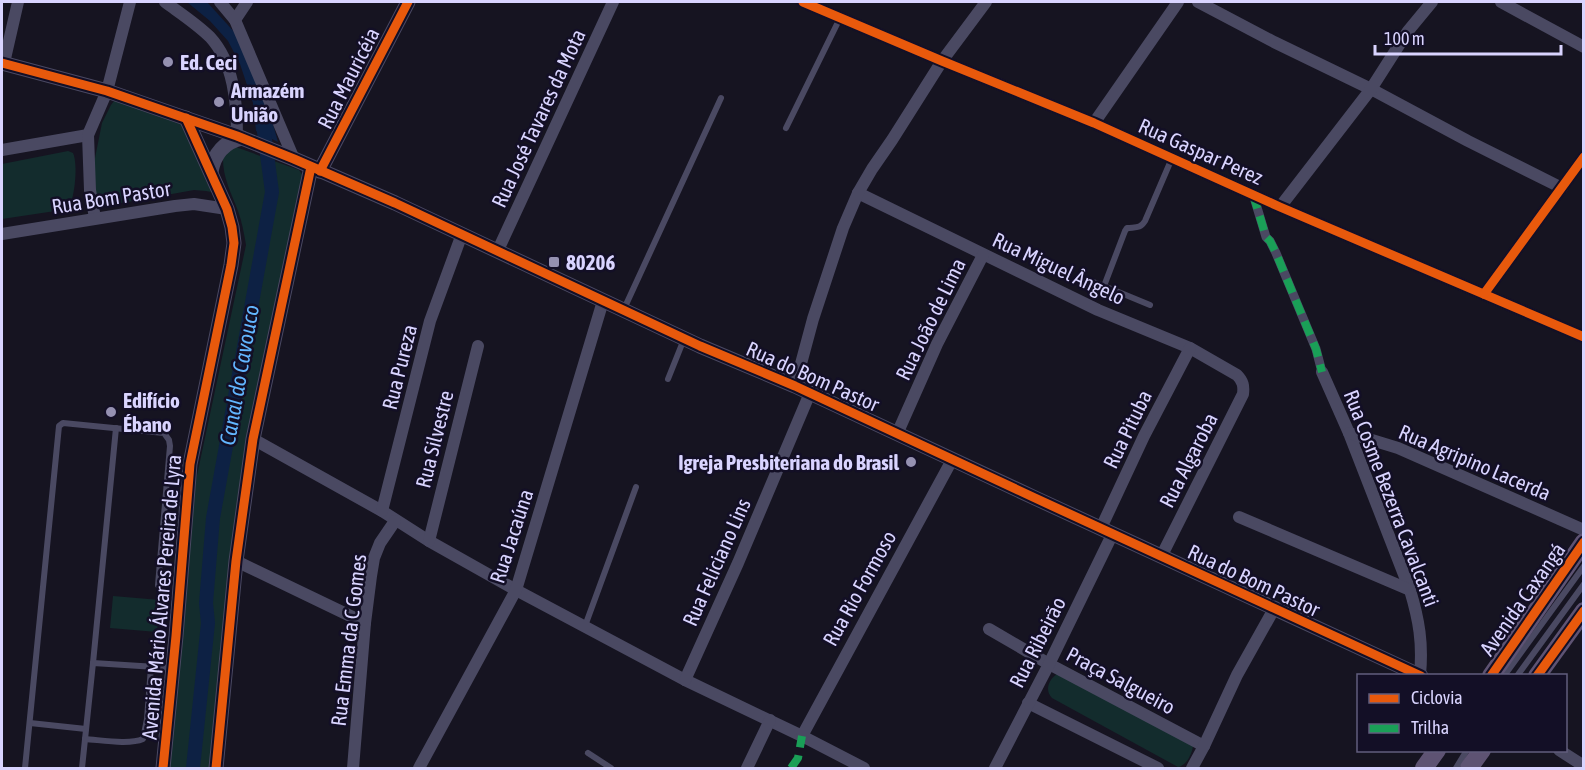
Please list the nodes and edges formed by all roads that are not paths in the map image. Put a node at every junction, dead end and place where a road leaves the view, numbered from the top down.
1 (18, 2) edge
2 (130, 2) edge
3 (165, 2) edge
4 (220, 2) edge
5 (247, 2) edge
6 (408, 2) edge
7 (613, 2) edge
8 (803, 2) edge
9 (986, 2) edge
10 (1178, 2) edge
11 (1198, 2) edge
12 (1432, 2) edge
13 (1501, 2) edge
14 (840, 17) junction
15 (235, 20) junction
16 (1584, 47) edge
17 (942, 61) junction
18 (3, 63) edge
19 (1371, 88) junction
20 (107, 91) junction
21 (721, 98) dead end
22 (186, 118) junction
23 (1094, 123) junction
24 (786, 128) dead end
25 (88, 135) junction
26 (242, 138) junction
27 (2, 150) edge
28 (290, 157) junction
29 (1584, 157) edge
30 (1172, 158) junction
31 (316, 169) junction
32 (211, 172) junction
33 (1562, 188) junction
34 (858, 193) junction
35 (1253, 194) junction
36 (1280, 207) junction
37 (227, 209) junction
38 (95, 218) junction
39 (2, 234) edge
40 (462, 234) junction
41 (498, 250) junction
42 (983, 255) junction
43 (1080, 277) dead end
44 (1104, 286) junction
45 (1484, 294) junction
46 (603, 301) junction
47 (1150, 305) dead end
48 (623, 310) junction
49 (1584, 337) edge
50 (684, 338) junction
51 (478, 346) dead end
52 (1190, 348) junction
53 (1322, 372) joint
54 (668, 379) dead end
55 (1242, 380) joint
56 (802, 390) junction
57 (116, 428) junction
58 (1349, 433) junction
59 (897, 434) junction
60 (253, 439) junction
61 (952, 460) junction
62 (636, 487) dead end
63 (382, 511) junction
64 (1239, 518) dead end
65 (395, 521) junction
66 (1584, 530) edge
67 (1107, 531) junction
68 (429, 541) junction
69 (1584, 542) edge
70 (1161, 557) junction
71 (236, 561) junction
72 (1584, 566) edge
73 (1584, 584) edge
74 (158, 585) dead end
75 (516, 590) junction
76 (1410, 590) junction
77 (1274, 609) junction
78 (1584, 611) edge
79 (365, 623) junction
80 (585, 627) junction
81 (988, 630) dead end
82 (93, 663) junction
83 (1049, 664) junction
84 (151, 667) junction
85 (172, 668) junction
86 (1418, 674) edge
87 (1420, 674) edge
88 (1492, 674) edge
89 (1505, 674) edge
90 (1518, 674) edge
91 (1538, 674) edge
92 (685, 680) junction
93 (1028, 703) junction
94 (770, 720) junction
95 (30, 723) junction
96 (87, 729) junction
97 (802, 736) junction
98 (86, 739) junction
99 (1204, 746) junction
100 (1437, 752) edge
101 (1466, 752) edge
102 (1481, 752) edge
103 (1562, 752) edge
104 (588, 753) dead end
105 (1584, 766) edge
106 (26, 768) edge
107 (82, 768) edge
108 (163, 768) edge
109 (216, 768) edge
110 (353, 768) edge
111 (419, 768) edge
112 (611, 768) edge
113 (747, 768) edge
114 (864, 768) edge
115 (995, 768) edge
116 (1158, 768) edge
117 (1191, 768) edge
118 (1425, 768) edge
119 (1456, 768) edge
120 (1469, 768) edge

1 - 18 street
2 - 20 street
3 - 26 street
4 - 15 street
5 - 15 street
6 - 31 street, Rua Mauricéia
7 - 41 street, Rua José Tavares da Mota
8 - 14 street, Rua Gaspar Perez
9 - 17 street, Rua Feliciano Lins
10 - 23 street
11 - 19 street
12 - 19 street
13 - 16 street
14 - 17 street, Rua Gaspar Perez
14 - 24 lane
15 - 28 street
17 - 23 street, Rua Gaspar Perez
17 - 34 street, Rua Feliciano Lins
18 - 20 street, Rua do Bom Pastor
19 - 33 street
19 - 36 street
20 - 22 street, Rua do Bom Pastor
20 - 25 street
21 - 48 lane
22 - 26 street, Rua do Bom Pastor
22 - 32 street, Avenida Mário Álvares Pereira de Lyra
23 - 30 street, Rua Gaspar Perez
25 - 27 street
25 - 38 street
26 - 28 street, Rua do Bom Pastor
26 - 32 street
28 - 31 street, Rua do Bom Pastor
29 - 33 street
30 - 35 street, Rua Gaspar Perez
30 - 44 lane
31 - 40 street, Rua do Bom Pastor
31 - 60 street
32 - 37 street, Avenida Mário Álvares Pereira de Lyra
33 - 45 street
34 - 42 street, Rua Miguel Ângelo
34 - 56 street, Rua Feliciano Lins
35 - 36 street, Rua Gaspar Perez
35 - 53 street
36 - 45 street, Rua Gaspar Perez
37 - 38 street, Rua Bom Pastor
37 - 85 street, Avenida Mário Álvares Pereira de Lyra
38 - 39 street, Rua Bom Pastor
40 - 41 street, Rua do Bom Pastor
40 - 63 street, Rua Pureza
41 - 46 street, Rua do Bom Pastor
42 - 52 street, Rua Miguel Ângelo
42 - 59 street, Rua João de Lima
43 - 44 lane
44 - 47 lane
45 - 49 street, Rua Gaspar Perez
46 - 48 street, Rua do Bom Pastor
46 - 75 street, Rua Jacaúna
48 - 50 street, Rua do Bom Pastor
50 - 54 lane
50 - 56 street, Rua do Bom Pastor
51 - 68 street, Rua Silvestre
52 - 55 street, Rua Miguel Ângelo
52 - 67 street, Rua Pituba
53 - 58 street, Rua Cosme Bezerra Cavalcanti
55 - 70 street, Rua Algaroba
56 - 59 street, Rua do Bom Pastor
56 - 92 street, Rua Feliciano Lins
57 - 74 lane
57 - 82 lane
57 - 95 lane
58 - 66 street, Rua Agripino Lacerda
58 - 76 street, Rua Cosme Bezerra Cavalcanti
59 - 61 street, Rua do Bom Pastor
60 - 63 street
60 - 71 street
61 - 67 street, Rua do Bom Pastor
61 - 97 street, Rua Rio Formoso
62 - 80 lane
63 - 65 street
64 - 76 street
65 - 68 street
65 - 79 street, Rua Emma da C Gomes
67 - 70 street, Rua do Bom Pastor
67 - 83 street, Rua Ribeirão
68 - 75 street
69 - 88 main road, Avenida Caxangá
70 - 77 street, Rua do Bom Pastor
71 - 79 street
71 - 109 street
72 - 89 lane
73 - 90 lane
75 - 80 street
75 - 111 street, Rua Jacaúna
76 - 87 street, Rua Cosme Bezerra Cavalcanti
77 - 86 street, Rua do Bom Pastor
77 - 99 street
78 - 91 main road
79 - 110 street, Rua Emma da C Gomes
80 - 92 street
81 - 83 street, Praça Salgueiro
82 - 84 lane
82 - 96 lane
83 - 93 street, Rua Ribeirão
83 - 99 street, Praça Salgueiro
84 - 85 lane
84 - 98 lane
85 - 108 street, Avenida Mário Álvares Pereira de Lyra
92 - 94 street
93 - 115 street, Rua Ribeirão
93 - 116 street
94 - 97 street
94 - 113 street
95 - 96 lane
95 - 106 lane
96 - 98 lane
97 - 114 street
98 - 107 lane
99 - 117 street
100 - 118 main road
101 - 119 lane
102 - 120 main road
103 - 105 street
104 - 112 lane

